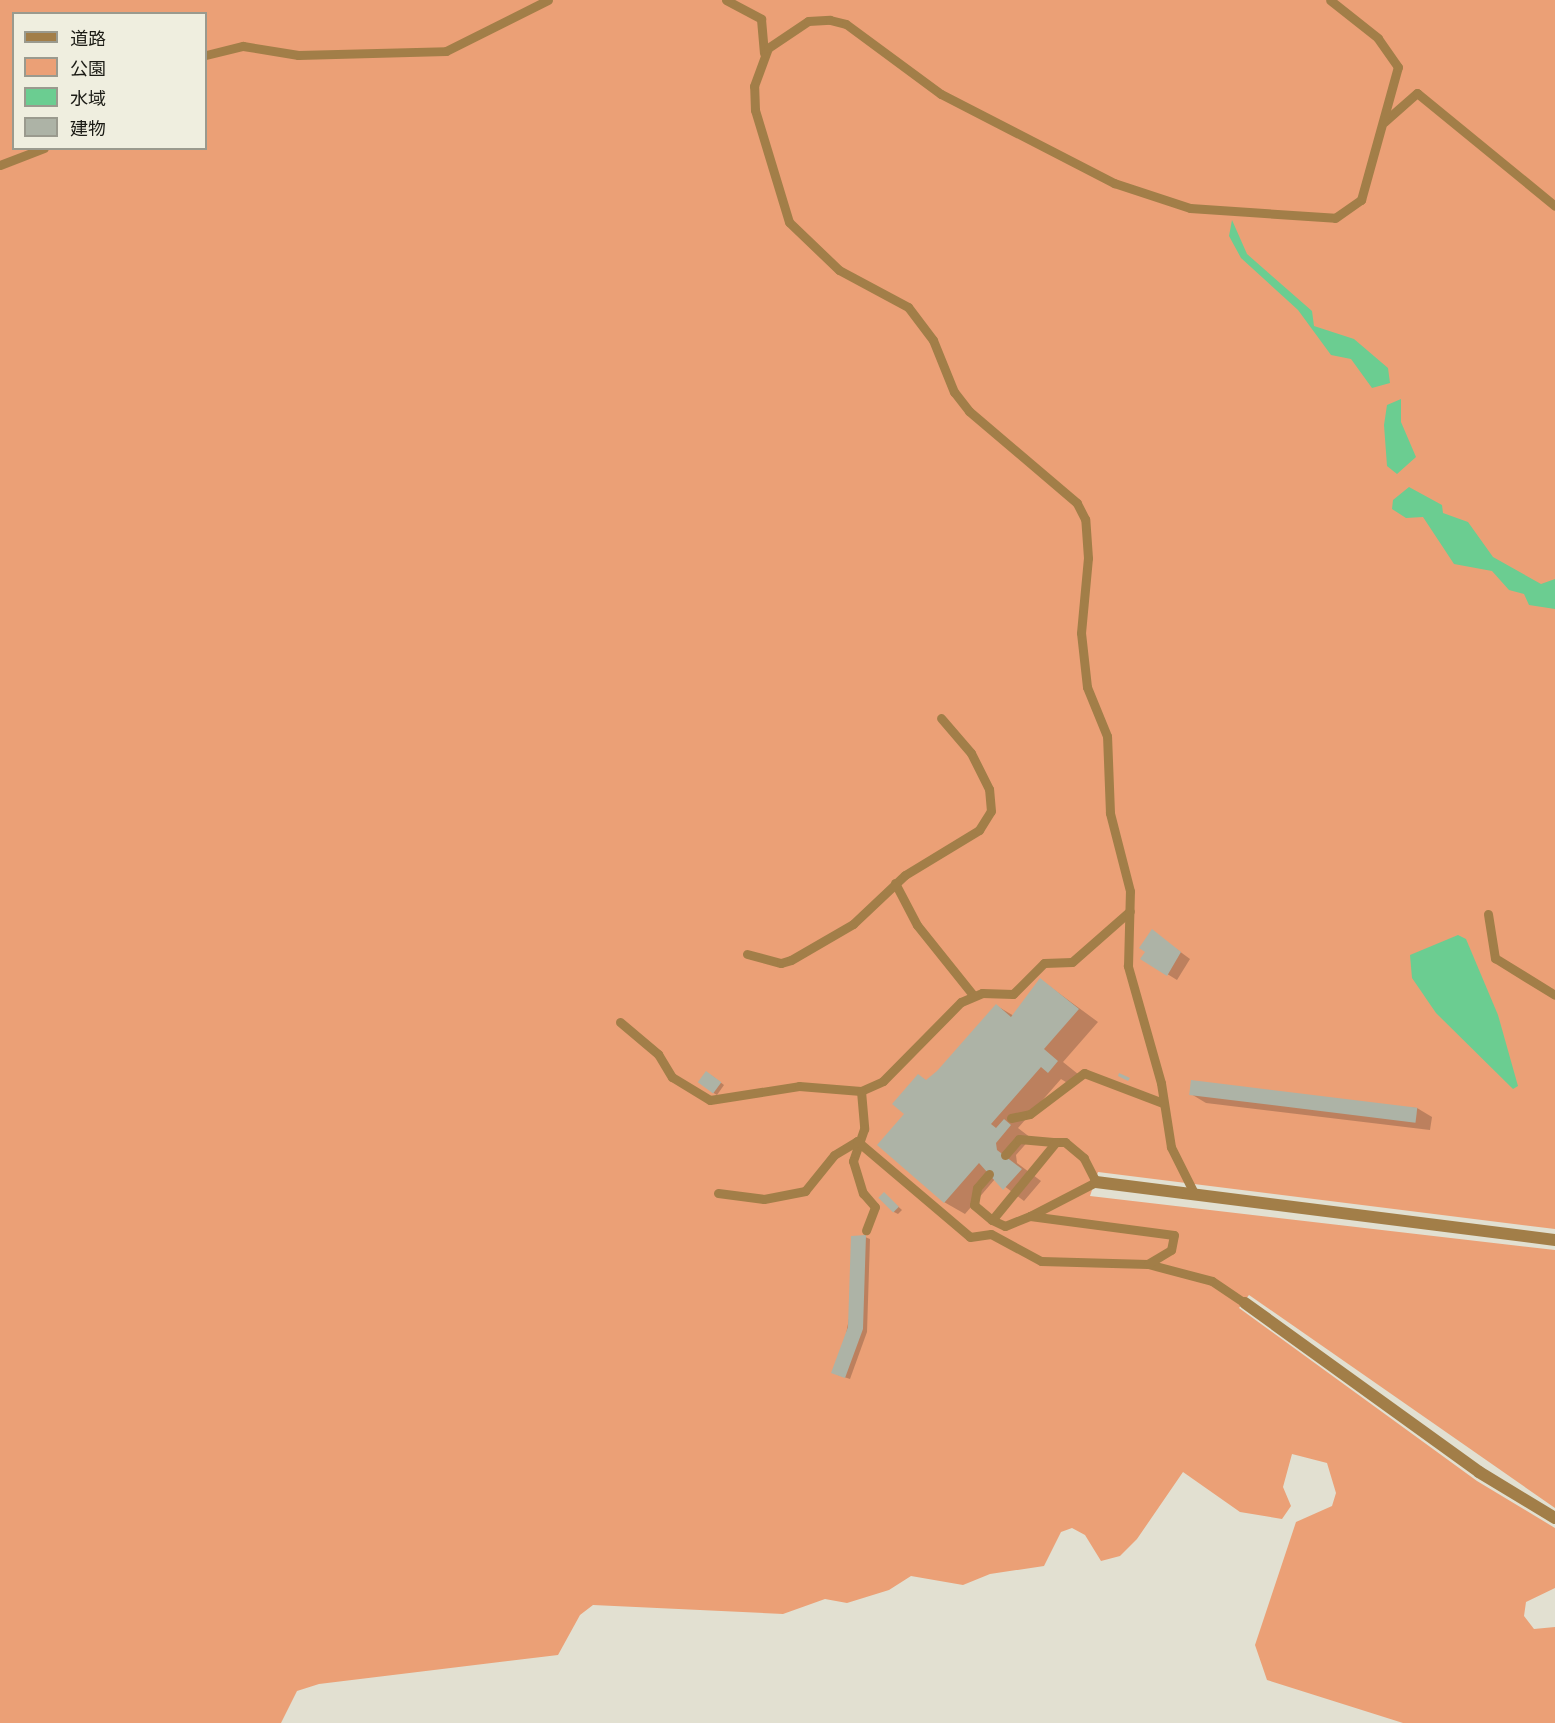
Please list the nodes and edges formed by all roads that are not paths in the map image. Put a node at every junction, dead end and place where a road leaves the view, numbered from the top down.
1 (548, 0) edge
2 (726, 0) edge
3 (1330, 0) edge
4 (207, 55) edge
5 (763, 55) junction
6 (1382, 123) junction
7 (39, 150) edge
8 (0, 165) edge
9 (1555, 206) edge
10 (941, 718) dead end
11 (895, 883) junction
12 (1130, 911) junction
13 (1488, 914) dead end
14 (747, 954) dead end
15 (973, 995) junction
16 (1555, 995) edge
17 (620, 1022) dead end
18 (861, 1091) junction
19 (1162, 1102) junction
20 (1011, 1118) dead end
21 (857, 1141) junction
22 (1056, 1142) junction
23 (1005, 1155) dead end
24 (989, 1174) dead end
25 (1096, 1182) junction
26 (718, 1193) dead end
27 (1195, 1195) junction
28 (1030, 1216) junction
29 (993, 1226) junction
30 (866, 1230) dead end
31 (1555, 1240) edge
32 (1148, 1264) junction
33 (1245, 1304) joint
34 (1555, 1518) edge

1 - 4 lane
2 - 5 lane
3 - 6 lane
5 - 6 lane
5 - 12 lane
6 - 9 lane
7 - 8 lane
10 - 11 lane
11 - 14 lane
11 - 15 lane
12 - 15 lane
12 - 19 lane
13 - 16 lane
15 - 18 lane
17 - 18 lane
18 - 21 lane
19 - 20 lane
19 - 27 lane
21 - 26 lane
21 - 29 lane
21 - 30 lane
22 - 23 lane
22 - 25 lane
22 - 29 lane
24 - 29 lane
25 - 27 street
25 - 28 lane
27 - 31 street
28 - 29 lane
28 - 32 lane
29 - 32 lane
32 - 33 lane
33 - 34 street

